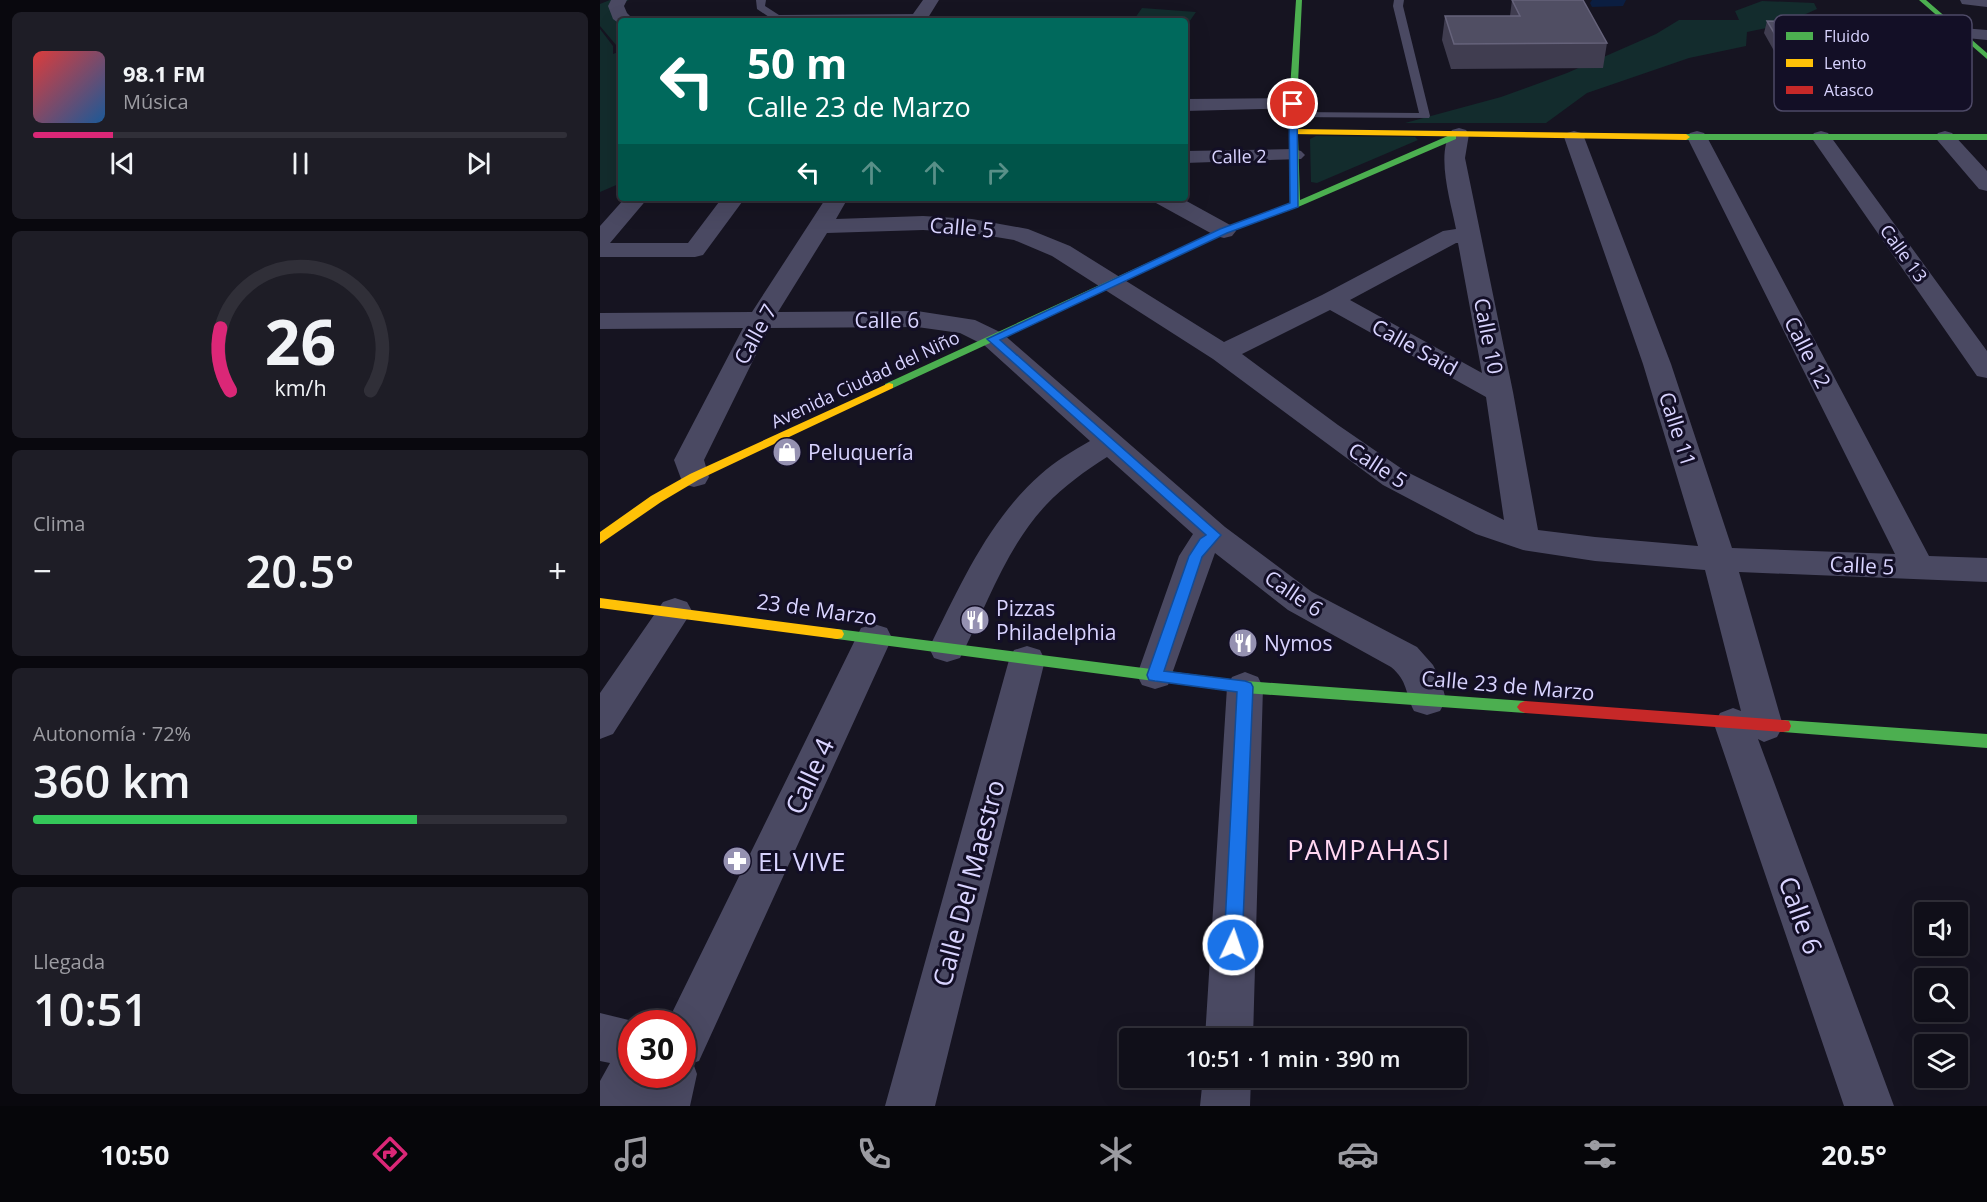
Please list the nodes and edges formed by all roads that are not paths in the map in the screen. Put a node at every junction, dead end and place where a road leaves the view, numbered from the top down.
1 (620, 0) edge
2 (761, 0) edge
3 (931, 0) edge
4 (1299, 0) edge
5 (1399, 0) edge
6 (1922, 0) edge
7 (1968, 0) edge
8 (1987, 2) edge
9 (1940, 15) edge
10 (622, 18) edge
11 (776, 18) edge
12 (919, 18) edge
13 (1972, 34) edge
14 (1987, 36) edge
15 (1972, 43) edge
16 (1987, 57) edge
17 (1188, 105) edge
18 (1293, 109) junction
19 (1293, 132) junction
20 (1459, 134) junction
21 (1821, 136) junction
22 (1697, 137) junction
23 (1945, 137) junction
24 (1987, 137) edge
25 (1574, 138) junction
26 (1294, 155) junction
27 (1188, 157) edge
28 (1987, 184) edge
29 (634, 201) edge
30 (732, 201) edge
31 (835, 201) edge
32 (1169, 201) edge
33 (1295, 205) junction
34 (819, 226) junction
35 (1224, 231) junction
36 (1470, 236) junction
37 (600, 240) edge
38 (600, 249) edge
39 (1113, 282) junction
40 (1331, 300) junction
41 (760, 320) junction
42 (600, 321) edge
43 (993, 339) junction
44 (1223, 353) junction
45 (1987, 370) edge
46 (1499, 392) junction
47 (1109, 442) junction
48 (694, 477) junction
49 (1214, 535) junction
50 (600, 539) edge
51 (1523, 539) junction
52 (1719, 559) junction
53 (1919, 568) junction
54 (1987, 570) edge
55 (600, 603) edge
56 (675, 611) junction
57 (874, 638) junction
58 (947, 648) junction
59 (1027, 660) junction
60 (1155, 675) junction
61 (1245, 687) junction
62 (1427, 700) junction
63 (600, 723) edge
64 (1749, 725) junction
65 (1987, 741) edge
66 (696, 1014) edge
67 (1229, 1028) edge
68 (600, 1037) edge
69 (618, 1040) edge
70 (623, 1088) edge
71 (669, 1088) edge
72 (1226, 1088) edge
73 (613, 1106) edge
74 (664, 1106) edge
75 (910, 1106) edge
76 (1225, 1106) edge
77 (1869, 1106) edge

1 - 10 street
2 - 11 lane
3 - 12 street
4 - 18 main road
5 - 18 lane
6 - 9 main road
7 - 8 street
13 - 14 street
15 - 16 main road
17 - 18 street
18 - 19 main road
19 - 20 main road
19 - 26 main road
20 - 25 main road
20 - 33 main road, Avenida Ciudad del Niño
20 - 36 street, Calle 10
21 - 22 main road
21 - 23 main road
21 - 45 street, Calle 13
22 - 25 main road
22 - 53 street, Calle 12
23 - 24 main road
23 - 28 street
25 - 52 street, Calle 11
26 - 27 street, Calle 2
26 - 33 main road
29 - 37 street
30 - 38 street
31 - 34 street, Calle 7
32 - 35 street
33 - 35 main road, Avenida Ciudad del Niño
34 - 39 street, Calle 5
34 - 41 street, Calle 7
35 - 39 main road, Avenida Ciudad del Niño
36 - 40 street
36 - 46 street, Calle 10
39 - 43 main road, Avenida Ciudad del Niño
39 - 44 street, Calle 5
40 - 44 street
40 - 46 street, Calle Said
41 - 42 street, Calle 6
41 - 43 street, Calle 6
41 - 48 street, Calle 7
43 - 47 street, Calle 6
43 - 48 main road, Avenida Ciudad del Niño
44 - 51 street, Calle 5
46 - 51 street, Calle 10
47 - 49 street, Calle 6
47 - 58 street
48 - 50 main road, Avenida Ciudad del Niño
49 - 60 street
49 - 62 street, Calle 6
51 - 52 street, Calle 5
52 - 53 street, Calle 5
52 - 64 street, Calle 11
53 - 54 street, Calle 5
55 - 56 main road, 23 de Marzo
56 - 57 main road, 23 de Marzo
56 - 63 street
57 - 58 main road, 23 de Marzo
57 - 66 street, Calle 4
58 - 59 main road, 23 de Marzo
59 - 60 main road, Calle 23 de Marzo
59 - 75 street, Calle Del Maestro
60 - 61 main road, Calle 23 de Marzo
61 - 62 main road, Calle 23 de Marzo
61 - 67 street
62 - 64 main road, Calle 23 de Marzo
64 - 65 main road, Calle 23 de Marzo
64 - 77 street, Calle 6
68 - 69 street
70 - 73 street
71 - 74 street
72 - 76 street

